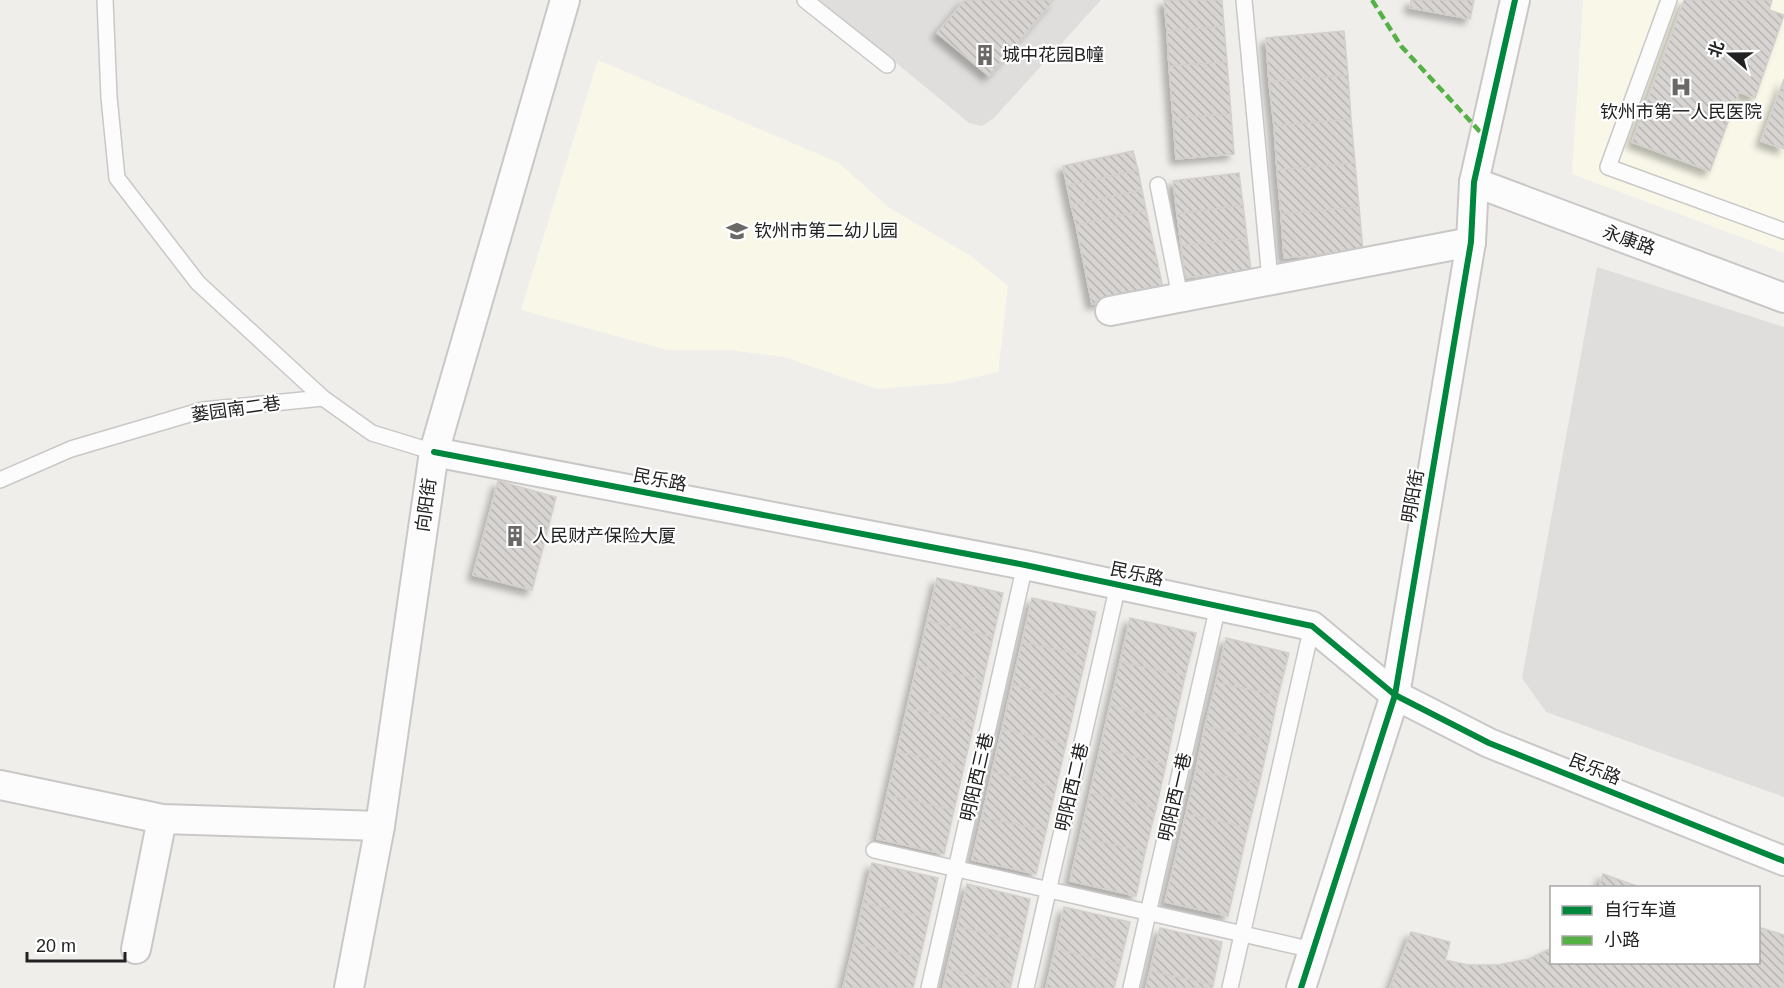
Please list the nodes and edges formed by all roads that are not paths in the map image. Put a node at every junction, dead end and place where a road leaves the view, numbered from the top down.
1 (105, 0) edge
2 (565, 0) edge
3 (805, 0) edge
4 (1244, 0) edge
5 (1515, 0) edge
6 (1669, 0) edge
7 (887, 65) dead end
8 (1474, 182) junction
9 (1158, 185) dead end
10 (1784, 231) edge
11 (1471, 242) junction
12 (1270, 280) junction
13 (1180, 297) junction
14 (1784, 298) edge
15 (1110, 311) dead end
16 (323, 398) junction
17 (434, 452) junction
18 (0, 480) edge
19 (1025, 565) junction
20 (1118, 585) junction
21 (1218, 606) junction
22 (1312, 626) junction
23 (1395, 695) junction
24 (0, 785) edge
25 (162, 819) junction
26 (380, 826) junction
27 (874, 850) dead end
28 (1784, 861) edge
29 (956, 869) junction
30 (1049, 890) junction
31 (1148, 913) junction
32 (1242, 934) junction
33 (136, 949) dead end
34 (1313, 950) junction
35 (349, 988) edge
36 (929, 988) edge
37 (1026, 988) edge
38 (1131, 988) edge
39 (1230, 988) edge
40 (1300, 988) edge

1 - 16 lane
2 - 17 street, 向阳街
3 - 7 lane
4 - 12 lane
5 - 8 street, 明阳街
6 - 10 lane
8 - 11 street, 明阳街
8 - 14 street, 永康路
9 - 13 lane
11 - 12 street
11 - 23 street, 明阳街
12 - 13 street
13 - 15 street
16 - 17 lane
16 - 18 lane, 蒌园南二巷
17 - 19 street, 民乐路
17 - 26 street, 向阳街
19 - 20 street, 民乐路
19 - 29 lane, 明阳西三巷
20 - 21 street, 民乐路
20 - 30 lane, 明阳西二巷
21 - 22 street, 民乐路
21 - 31 lane, 明阳西一巷
22 - 23 street, 民乐路
22 - 32 lane
23 - 28 street, 民乐路
23 - 34 street, 明阳街
24 - 25 street
25 - 26 street
25 - 33 street
26 - 35 street, 向阳街
27 - 29 lane
29 - 30 lane
29 - 36 lane, 明阳西三巷
30 - 31 lane
30 - 37 lane, 明阳西二巷
31 - 32 lane
31 - 38 lane, 明阳西一巷
32 - 34 lane
32 - 39 lane
34 - 40 street, 明阳街

